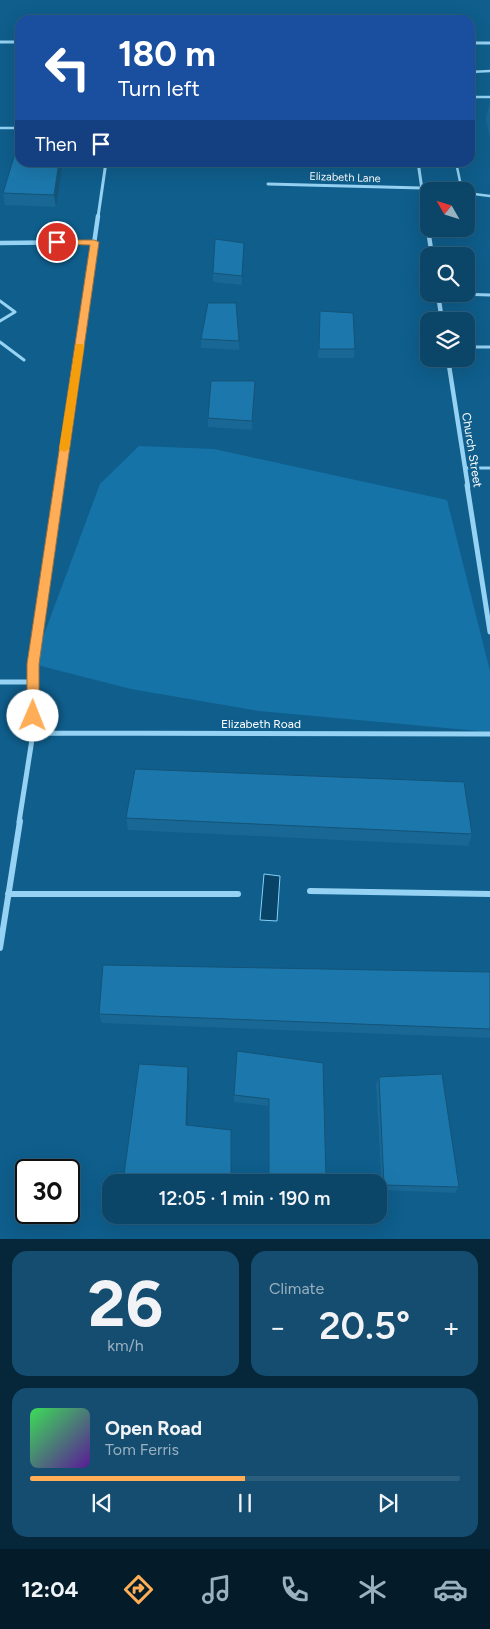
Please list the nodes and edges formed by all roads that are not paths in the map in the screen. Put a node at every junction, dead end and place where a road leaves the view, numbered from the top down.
1 (0, 42) edge
2 (15, 42) edge
3 (475, 43) edge
4 (490, 43) edge
5 (490, 71) edge
6 (475, 72) edge
7 (475, 96) edge
8 (490, 97) edge
9 (0, 128) edge
10 (15, 128) edge
11 (105, 167) edge
12 (419, 167) edge
13 (457, 167) edge
14 (421, 182) edge
15 (460, 182) edge
16 (268, 184) dead end
17 (420, 188) edge
18 (475, 194) edge
19 (490, 196) edge
20 (94, 242) junction
21 (0, 243) edge
22 (475, 295) edge
23 (490, 295) edge
24 (0, 301) edge
25 (0, 321) edge
26 (0, 342) edge
27 (475, 347) edge
28 (490, 347) edge
29 (24, 360) dead end
30 (449, 367) edge
31 (465, 468) junction
32 (490, 468) edge
33 (490, 632) edge
34 (0, 682) edge
35 (33, 682) junction
36 (32, 734) junction
37 (490, 734) edge
38 (310, 891) dead end
39 (8, 894) junction
40 (238, 894) dead end
41 (490, 894) edge
42 (0, 948) edge

1 - 2 street
3 - 4 street
5 - 6 lane
7 - 8 lane
9 - 10 lane
11 - 20 street
12 - 14 street
13 - 15 lane
16 - 17 street, Elizabeth Lane
18 - 19 lane
20 - 21 street
20 - 35 street
22 - 23 lane
24 - 25 lane
26 - 29 lane
27 - 28 lane
30 - 31 street, Church Street
31 - 32 lane
31 - 33 street, Church Street
34 - 35 street
35 - 36 street
36 - 37 street, Elizabeth Road
36 - 39 street
38 - 41 street
39 - 40 street
39 - 42 street

